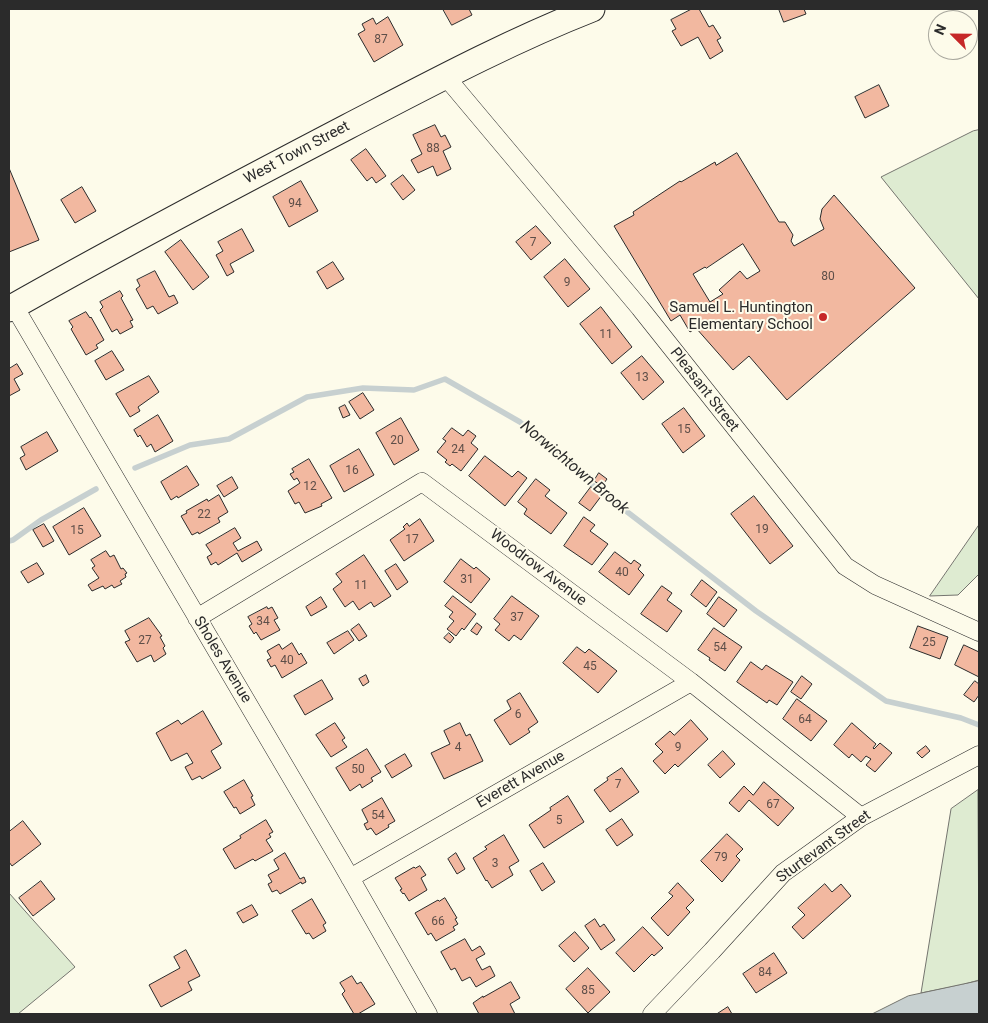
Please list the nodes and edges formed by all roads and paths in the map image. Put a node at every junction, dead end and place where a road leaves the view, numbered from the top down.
1 (592, 9) edge
2 (446, 77) junction
3 (11, 308) edge
4 (197, 618) junction
5 (979, 632) edge
6 (691, 682) junction
7 (979, 755) edge
8 (861, 817) junction
9 (350, 878) junction
10 (428, 1014) edge
11 (652, 1014) edge

1 - 2 main road, West Town Street
2 - 3 main road, West Town Street
2 - 5 street, Pleasant Street
3 - 4 street, Sholes Avenue
4 - 6 street, Woodrow Avenue
4 - 9 street, Sholes Avenue
6 - 8 street, Woodrow Avenue
6 - 9 street, Everett Avenue
7 - 8 street, Sturtevant Street
8 - 11 street, Sturtevant Street
9 - 10 street, Sholes Avenue

